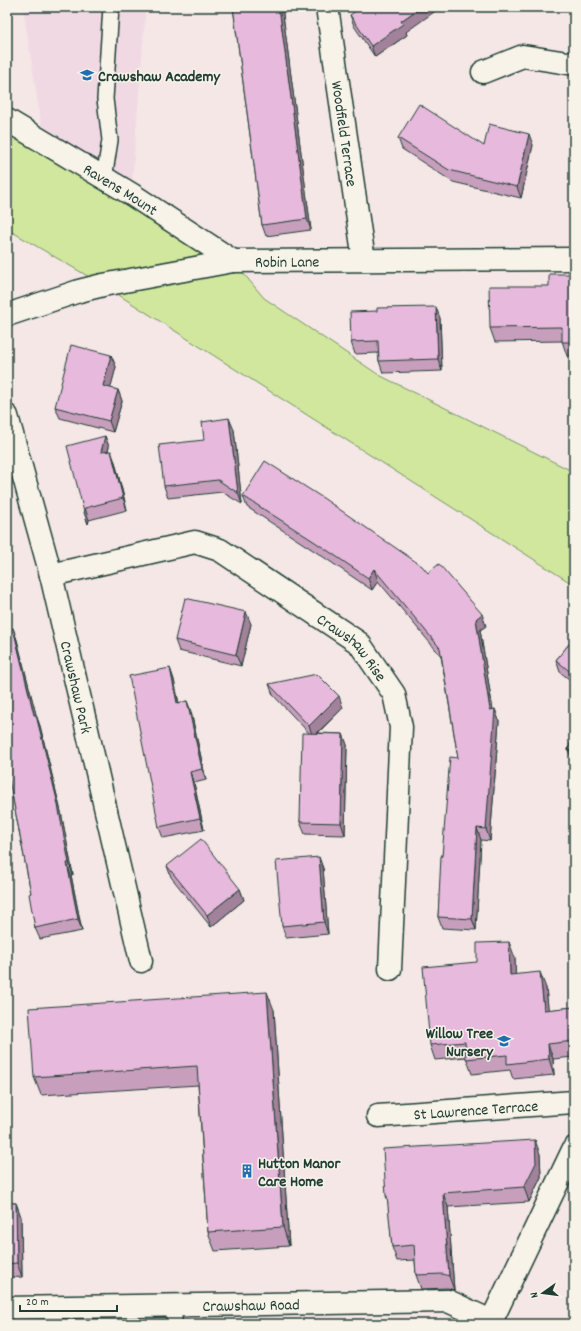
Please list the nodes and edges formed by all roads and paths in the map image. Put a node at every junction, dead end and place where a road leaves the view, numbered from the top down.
1 (111, 7) edge
2 (327, 7) edge
3 (574, 64) edge
4 (483, 72) dead end
5 (7, 120) edge
6 (104, 179) junction
7 (574, 259) edge
8 (364, 260) junction
9 (233, 261) junction
10 (7, 315) edge
11 (7, 416) edge
12 (51, 575) junction
13 (141, 961) dead end
14 (390, 969) dead end
15 (574, 1102) edge
16 (378, 1116) dead end
17 (574, 1148) edge
18 (7, 1308) edge
19 (174, 1315) edge
20 (490, 1322) edge

1 - 6 lane
2 - 8 street, Woodfield Terrace
3 - 4 street
5 - 6 street, Ravens Mount
6 - 9 street, Ravens Mount
7 - 8 street, Robin Lane
8 - 9 street, Robin Lane
9 - 10 street, Robin Lane
11 - 12 street, Crawshaw Park
12 - 13 street, Crawshaw Park
12 - 14 street, Crawshaw Rise
15 - 16 street, St Lawrence Terrace
17 - 20 street
18 - 19 street, Crawshaw Road
19 - 20 street, Crawshaw Road

